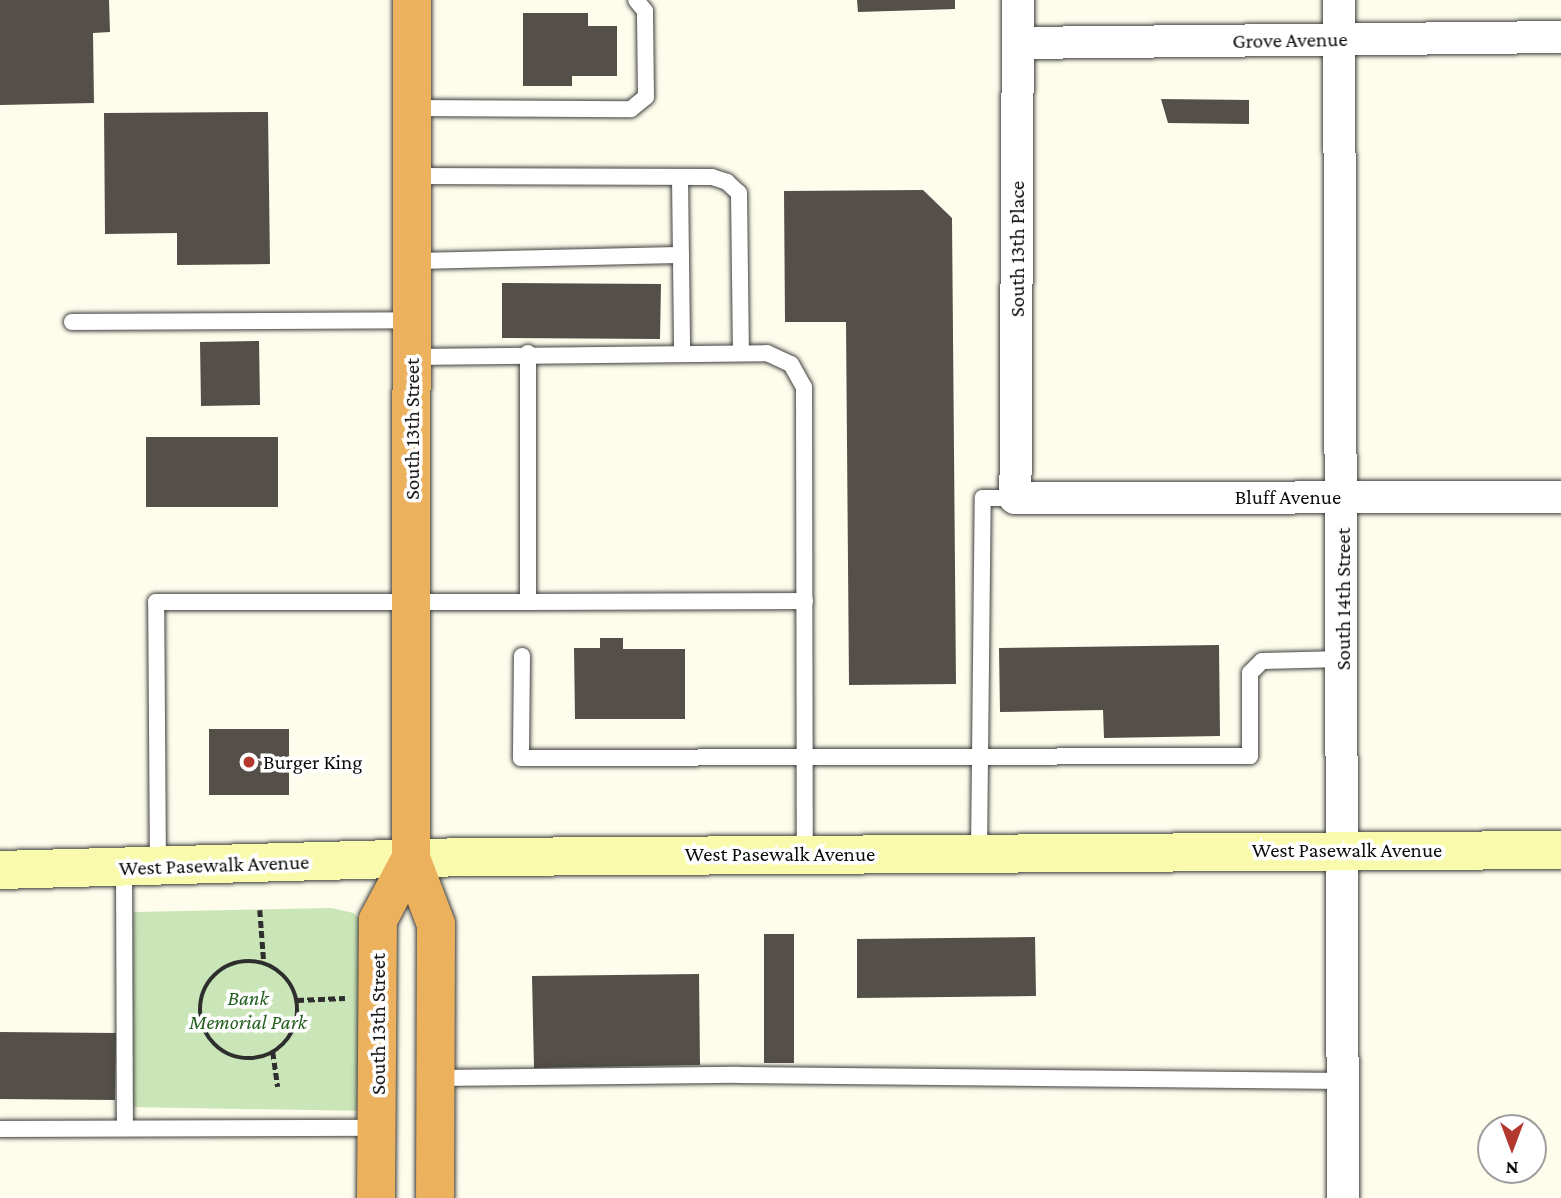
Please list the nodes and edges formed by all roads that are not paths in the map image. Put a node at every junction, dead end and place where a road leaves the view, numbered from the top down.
1 (412, 0) edge
2 (636, 0) edge
3 (1018, 0) edge
4 (1339, 0) edge
5 (1561, 37) edge
6 (1339, 40) junction
7 (1018, 43) junction
8 (413, 108) junction
9 (413, 176) junction
10 (680, 177) junction
11 (681, 255) junction
12 (413, 261) junction
13 (72, 322) dead end
14 (412, 339) junction
15 (528, 354) junction
16 (682, 354) junction
17 (741, 354) junction
18 (1343, 497) junction
19 (1561, 497) edge
20 (1015, 498) junction
21 (805, 601) junction
22 (528, 602) junction
23 (411, 604) junction
24 (522, 656) dead end
25 (1343, 659) junction
26 (980, 755) junction
27 (805, 757) junction
28 (1343, 850) junction
29 (1561, 850) edge
30 (805, 853) junction
31 (979, 853) junction
32 (411, 858) junction
33 (141, 867) junction
34 (0, 870) edge
35 (438, 1078) junction
36 (1343, 1081) junction
37 (125, 1128) junction
38 (378, 1128) junction
39 (0, 1129) edge
40 (376, 1198) edge
41 (435, 1198) edge
42 (1343, 1198) edge

1 - 8 highway, South 13th Street
2 - 8 lane
3 - 7 street, South 13th Place
4 - 6 street, South 14th Street
5 - 6 street, Grove Avenue
6 - 7 street, Grove Avenue
6 - 18 street, South 14th Street
7 - 20 street, South 13th Place
8 - 9 highway, South 13th Street
9 - 10 lane
9 - 12 highway, South 13th Street
10 - 11 lane
10 - 17 lane
11 - 12 lane
11 - 16 lane
12 - 14 highway, South 13th Street
13 - 14 lane
14 - 15 lane
14 - 23 highway, South 13th Street
15 - 16 lane
15 - 22 lane
16 - 17 lane
17 - 21 lane
18 - 19 street, Bluff Avenue
18 - 20 street, Bluff Avenue
18 - 25 street, South 14th Street
20 - 26 lane
21 - 22 lane
21 - 27 lane
22 - 23 lane
23 - 32 highway, South 13th Street
23 - 33 lane
24 - 27 lane
25 - 26 lane
25 - 28 street, South 14th Street
26 - 27 lane
26 - 31 lane
27 - 30 lane
28 - 29 street, West Pasewalk Avenue
28 - 31 street, West Pasewalk Avenue
28 - 36 street, South 14th Street
30 - 31 street, West Pasewalk Avenue
30 - 32 street, West Pasewalk Avenue
32 - 33 street, West Pasewalk Avenue
32 - 35 highway, South 13th Street
32 - 38 highway, South 13th Street
33 - 34 street, West Pasewalk Avenue
33 - 37 lane
35 - 36 lane
35 - 41 highway, South 13th Street
36 - 42 street, South 14th Street
37 - 38 lane
37 - 39 lane
38 - 40 highway, South 13th Street

